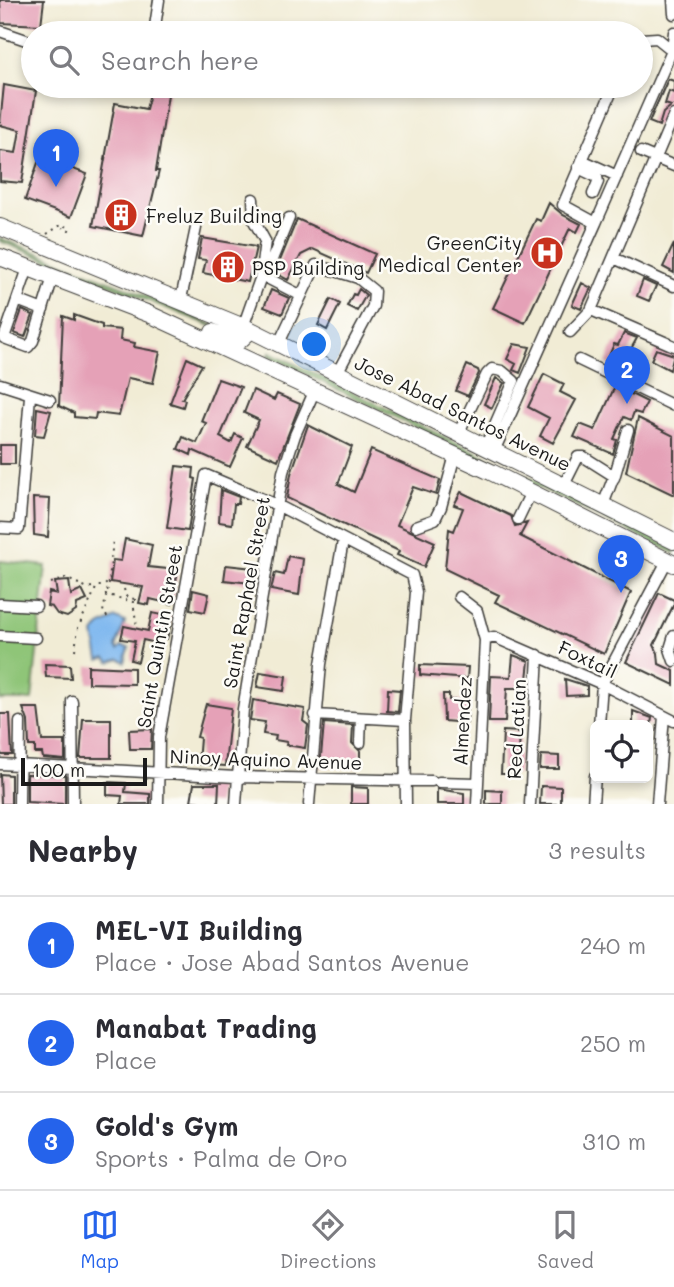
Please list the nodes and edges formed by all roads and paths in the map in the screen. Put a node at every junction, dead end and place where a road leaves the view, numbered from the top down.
1 (159, 0) edge
2 (673, 0) edge
3 (674, 15) edge
4 (156, 21) edge
5 (0, 31) edge
6 (674, 32) edge
7 (21, 38) edge
8 (653, 38) edge
9 (672, 50) junction
10 (653, 94) edge
11 (609, 98) edge
12 (651, 98) edge
13 (674, 116) edge
14 (641, 152) dead end
15 (657, 158) junction
16 (580, 164) junction
17 (674, 166) edge
18 (617, 176) junction
19 (593, 194) dead end
20 (253, 199) dead end
21 (289, 218) dead end
22 (596, 223) junction
23 (0, 227) edge
24 (62, 228) dead end
25 (196, 228) dead end
26 (38, 241) junction
27 (0, 257) edge
28 (614, 258) junction
29 (28, 268) junction
30 (53, 277) junction
31 (674, 286) edge
32 (300, 295) junction
33 (181, 299) junction
34 (17, 300) junction
35 (43, 310) junction
36 (591, 310) junction
37 (247, 328) junction
38 (570, 332) dead end
39 (193, 335) junction
40 (279, 343) junction
41 (674, 346) edge
42 (295, 351) junction
43 (579, 360) dead end
44 (256, 363) junction
45 (336, 375) junction
46 (0, 384) edge
47 (517, 387) junction
48 (314, 391) junction
49 (30, 396) junction
50 (50, 400) dead end
51 (674, 406) edge
52 (628, 430) dead end
53 (458, 432) junction
54 (490, 447) junction
55 (454, 455) junction
56 (614, 478) junction
57 (564, 485) junction
58 (531, 492) junction
59 (603, 505) junction
60 (279, 506) junction
61 (518, 519) dead end
62 (416, 526) dead end
63 (0, 528) edge
64 (113, 539) dead end
65 (343, 541) junction
66 (674, 541) edge
67 (670, 562) edge
68 (109, 581) junction
69 (51, 583) dead end
70 (97, 586) junction
71 (124, 589) dead end
72 (105, 594) junction
73 (459, 597) dead end
74 (134, 600) junction
75 (138, 600) dead end
76 (0, 604) edge
77 (36, 606) dead end
78 (110, 620) dead end
79 (136, 627) dead end
80 (0, 636) edge
81 (674, 636) edge
82 (36, 638) dead end
83 (485, 640) junction
84 (75, 650) dead end
85 (538, 655) junction
86 (674, 661) edge
87 (602, 684) junction
88 (72, 701) dead end
89 (315, 715) junction
90 (361, 718) junction
91 (669, 719) edge
92 (405, 720) junction
93 (599, 720) edge
94 (20, 722) dead end
95 (360, 743) dead end
96 (0, 764) edge
97 (21, 766) junction
98 (72, 769) junction
99 (158, 773) junction
100 (236, 777) junction
101 (310, 778) junction
102 (405, 781) junction
103 (477, 783) junction
104 (594, 783) edge
105 (19, 804) edge
106 (73, 804) edge
107 (158, 804) edge
108 (236, 804) edge
109 (309, 804) edge
110 (406, 804) edge
111 (477, 804) edge
112 (530, 804) edge
113 (593, 804) edge
114 (657, 804) edge

1 - 4 street
2 - 3 street
5 - 7 street
6 - 9 street
8 - 9 street
9 - 10 street
11 - 16 street
12 - 18 street
13 - 15 street
14 - 15 street
15 - 17 street
15 - 28 street
16 - 18 street
16 - 19 street
16 - 22 street
18 - 22 street
20 - 37 street
21 - 32 street
22 - 47 street
23 - 26 highway, Jose Abad Santos Avenue
24 - 26 path
25 - 33 street
26 - 33 highway, Jose Abad Santos Avenue
27 - 29 highway
28 - 31 street
28 - 36 street
29 - 30 highway
29 - 34 street
30 - 35 street
30 - 39 highway
32 - 40 street
32 - 45 street
33 - 37 highway, Jose Abad Santos Avenue
34 - 35 street
34 - 35 street
36 - 38 street
36 - 41 street
37 - 39 highway
37 - 40 highway, Jose Abad Santos Avenue
39 - 44 highway
40 - 42 highway, Jose Abad Santos Avenue
42 - 44 highway
42 - 45 highway, Jose Abad Santos Avenue
43 - 51 street
44 - 48 highway
45 - 53 highway, Jose Abad Santos Avenue
46 - 49 street
47 - 53 street
47 - 54 street
48 - 55 highway
48 - 60 street, Saint Raphael Street
49 - 50 street
49 - 63 street
52 - 56 street
53 - 54 highway, Jose Abad Santos Avenue
54 - 57 highway, Jose Abad Santos Avenue
55 - 58 highway
55 - 62 street
56 - 57 street
56 - 59 street
57 - 59 highway, Jose Abad Santos Avenue
58 - 61 street
58 - 67 highway
59 - 66 highway, Jose Abad Santos Avenue
60 - 65 street
60 - 99 street, Saint Quintin Street
60 - 100 street, Saint Raphael Street
64 - 68 path
65 - 89 street
65 - 92 street
67 - 87 street
68 - 70 path
68 - 72 path
69 - 70 path
70 - 84 path
71 - 74 path
72 - 74 path
72 - 78 path
73 - 83 street
74 - 75 path
74 - 79 path
76 - 77 street
80 - 82 street
81 - 86 street
83 - 85 street, Foxtail
83 - 103 street, Almendez
85 - 87 street, Foxtail
85 - 112 street, Red Latian
87 - 91 street, Foxtail
87 - 93 street
88 - 98 street
89 - 90 street
89 - 101 street
90 - 92 street
90 - 95 street
91 - 114 street
92 - 102 street
94 - 97 street
96 - 97 street, Ninoy Aquino Avenue
97 - 98 street, Ninoy Aquino Avenue
97 - 105 street
98 - 99 street, Ninoy Aquino Avenue
98 - 106 street
99 - 100 street, Ninoy Aquino Avenue
99 - 107 street, Saint Quintin Street
100 - 101 street, Ninoy Aquino Avenue
100 - 108 street, Saint Raphael Street
101 - 102 street, Ninoy Aquino Avenue
101 - 109 street
102 - 103 street, Ninoy Aquino Avenue
102 - 110 street
103 - 111 street, Almendez
104 - 113 street

